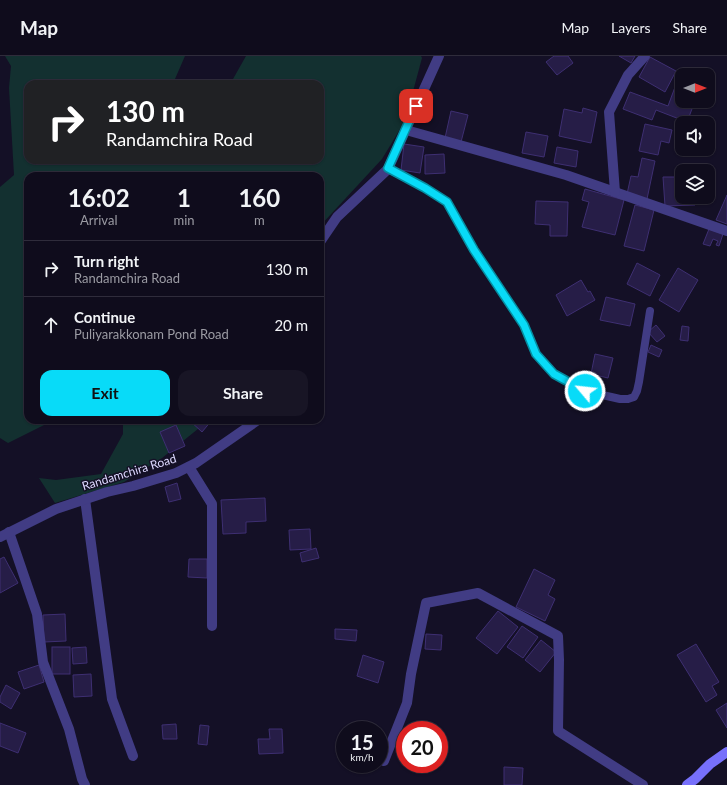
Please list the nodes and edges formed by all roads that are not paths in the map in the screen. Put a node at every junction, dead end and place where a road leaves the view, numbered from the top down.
1 (439, 56) edge
2 (644, 56) edge
3 (406, 130) junction
4 (388, 168) junction
5 (615, 192) junction
6 (727, 231) edge
7 (324, 236) edge
8 (650, 311) dead end
9 (252, 424) edge
10 (189, 467) junction
11 (84, 499) junction
12 (5, 535) edge
13 (212, 626) dead end
14 (388, 751) edge
15 (727, 752) edge
16 (133, 756) dead end
17 (85, 785) edge
18 (643, 785) edge
19 (687, 785) edge

1 - 3 street
2 - 5 street
3 - 4 street
3 - 5 street
4 - 7 street
4 - 8 lane
5 - 6 street
9 - 10 street, Randamchira Road
10 - 11 street, Randamchira Road
10 - 13 street
11 - 12 street, Randamchira Road
11 - 16 street
12 - 17 street
14 - 18 street
15 - 19 street

